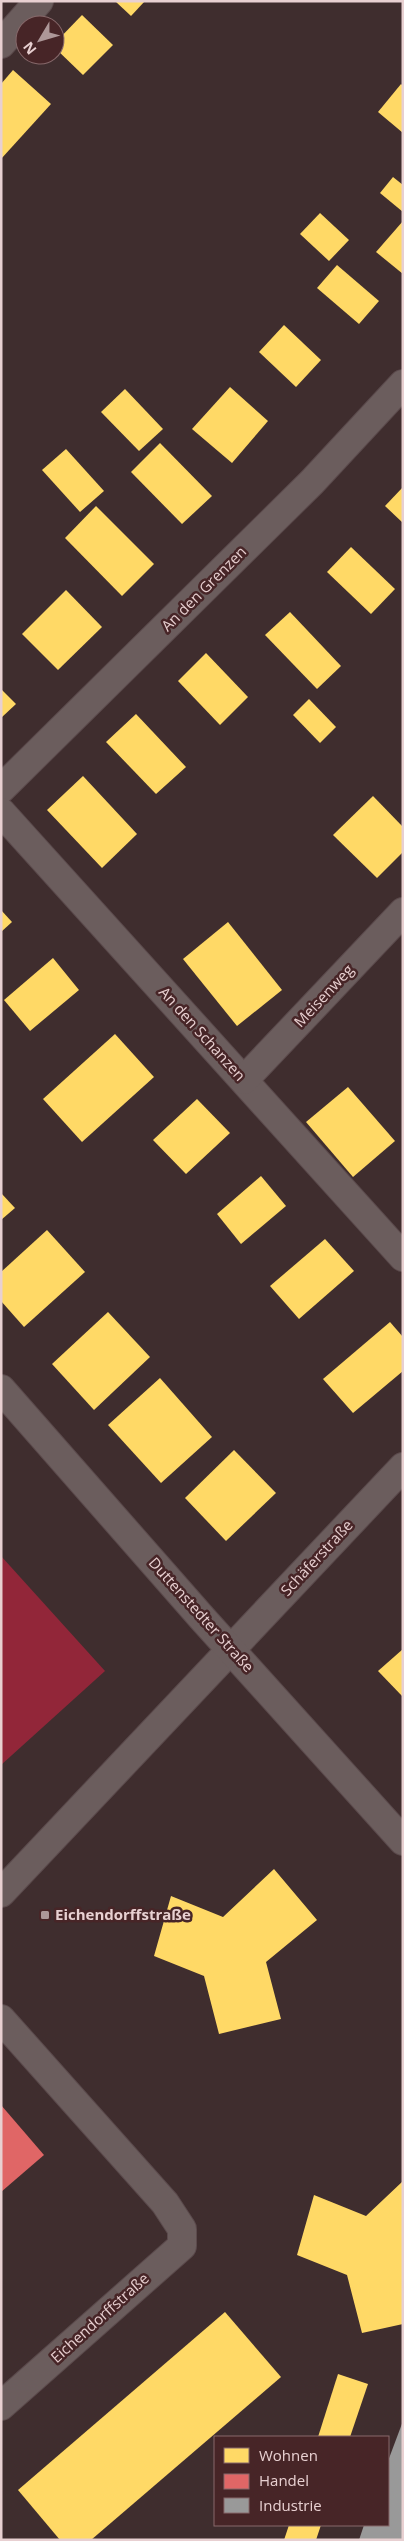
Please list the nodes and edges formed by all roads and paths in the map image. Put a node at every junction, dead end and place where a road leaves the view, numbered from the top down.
1 (39, 1) edge
2 (1, 44) edge
3 (403, 384) edge
4 (1, 789) edge
5 (1, 812) edge
6 (403, 912) edge
7 (244, 1080) junction
8 (403, 1257) edge
9 (1, 1389) edge
10 (403, 1467) edge
11 (231, 1649) junction
12 (403, 1841) edge
13 (1, 1893) edge
14 (1, 2019) edge
15 (1, 2406) edge

1 - 2 street
3 - 4 street, An den Grenzen
5 - 7 street, An den Schanzen
6 - 7 street, Meisenweg
7 - 8 street, An den Schanzen
9 - 11 street, Duttenstedter Straße
10 - 11 street, Schäferstraße
11 - 12 street, Duttenstedter Straße
11 - 13 street
14 - 15 street, Eichendorffstraße

